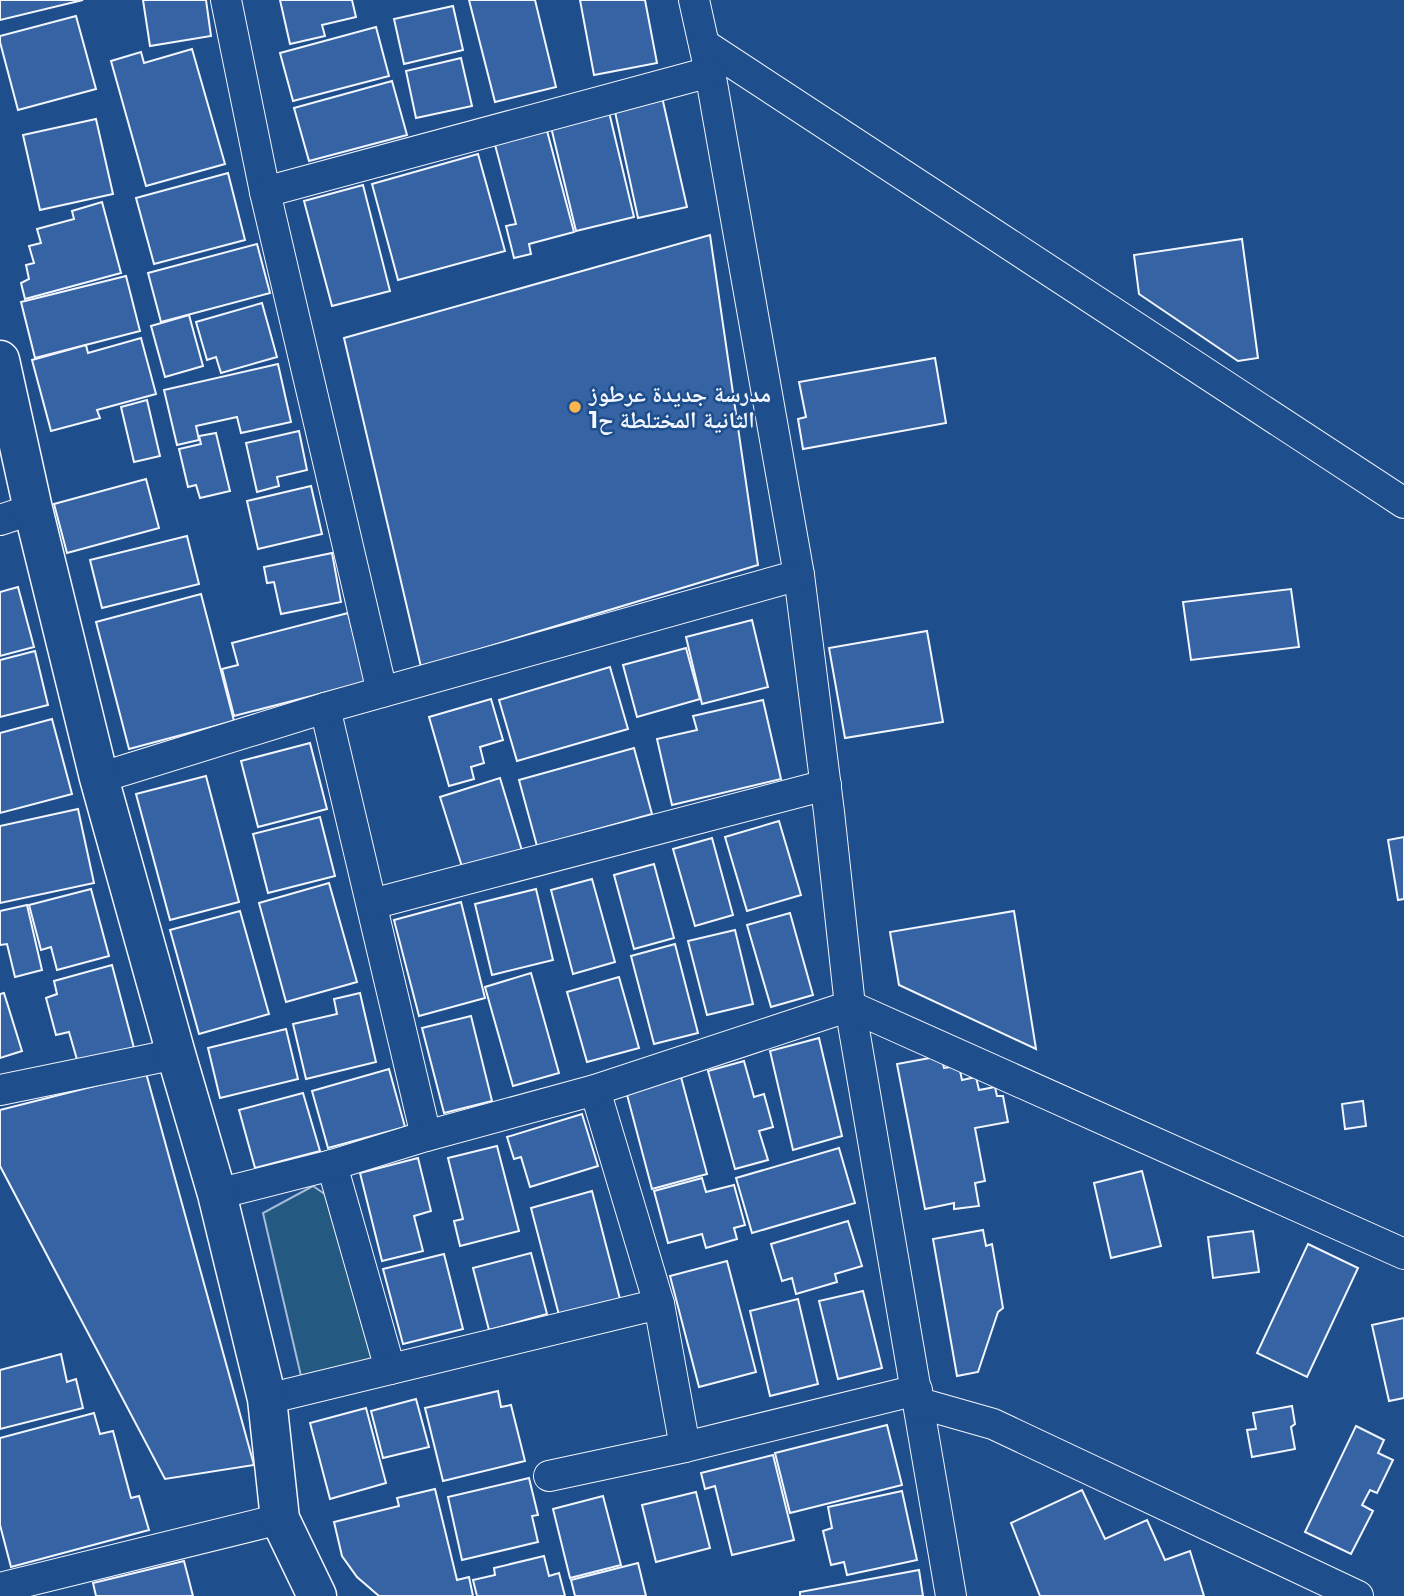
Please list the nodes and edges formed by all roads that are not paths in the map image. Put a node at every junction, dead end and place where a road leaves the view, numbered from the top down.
1 (226, 0) edge
2 (694, 0) edge
3 (707, 58) junction
4 (265, 192) junction
5 (0, 360) edge
6 (1404, 503) edge
7 (16, 514) edge
8 (799, 575) junction
9 (382, 692) junction
10 (325, 708) junction
11 (99, 778) junction
12 (826, 785) junction
13 (372, 904) junction
14 (850, 1006) junction
15 (176, 1054) junction
16 (0, 1090) edge
17 (595, 1090) junction
18 (426, 1136) junction
19 (332, 1165) junction
20 (217, 1194) junction
21 (1404, 1254) edge
22 (659, 1304) junction
23 (390, 1369) junction
24 (918, 1396) junction
25 (268, 1399) junction
26 (685, 1447) junction
27 (549, 1476) dead end
28 (280, 1519) junction
29 (0, 1588) edge
30 (317, 1596) edge
31 (951, 1596) edge
32 (1358, 1596) edge

1 - 4 street
2 - 3 street
3 - 4 street
3 - 6 street
3 - 8 street
4 - 9 street
5 - 7 street
7 - 11 street
8 - 9 street
8 - 12 street
9 - 10 street
10 - 11 street
10 - 13 street
11 - 15 street
12 - 13 street
12 - 14 street
13 - 18 street
14 - 17 street
14 - 21 street
14 - 24 street
15 - 16 street
15 - 20 street
17 - 18 street
17 - 22 street
18 - 19 street
19 - 20 street
19 - 23 street
20 - 25 street
22 - 23 street
22 - 26 street
23 - 25 street
24 - 26 street
24 - 31 street
24 - 32 street
25 - 28 street
26 - 27 street
28 - 29 street
28 - 30 street

